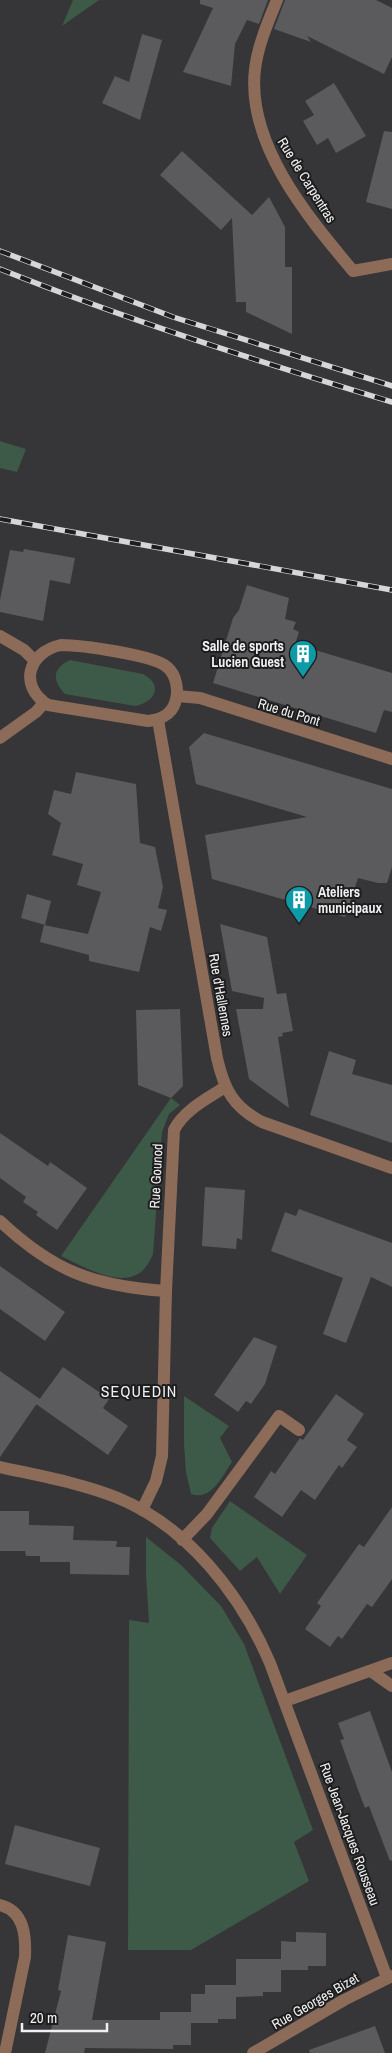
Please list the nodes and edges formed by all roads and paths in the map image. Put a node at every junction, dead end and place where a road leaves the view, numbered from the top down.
1 (277, 0) edge
2 (392, 264) edge
3 (0, 636) edge
4 (34, 660) junction
5 (177, 696) junction
6 (44, 703) junction
7 (158, 720) junction
8 (0, 738) edge
9 (392, 759) edge
10 (225, 1087) junction
11 (392, 1168) edge
12 (0, 1221) edge
13 (166, 1291) junction
14 (299, 1430) dead end
15 (0, 1467) edge
16 (142, 1510) junction
17 (182, 1540) junction
18 (392, 1663) edge
19 (371, 1671) junction
20 (392, 1686) edge
21 (285, 1701) junction
22 (0, 1905) edge
23 (390, 1977) edge
24 (5, 2053) edge
25 (254, 2053) edge

1 - 2 street, Rue de Carpentras
3 - 4 street
4 - 5 street
4 - 6 street
5 - 7 street
5 - 9 street, Rue du Pont
6 - 7 street
6 - 8 street
7 - 10 street, Rue d'Hallennes
10 - 11 street, Rue d'Hallennes
10 - 13 street, Rue Gounod
12 - 13 street
13 - 16 street, Rue Gounod
14 - 17 street
15 - 16 street, Rue Jean-Jacques Rousseau
16 - 17 street, Rue Jean-Jacques Rousseau
17 - 21 street, Rue Jean-Jacques Rousseau
18 - 19 street
19 - 20 street
19 - 21 street
21 - 23 street, Rue Jean-Jacques Rousseau
22 - 24 street
23 - 25 street, Rue Georges Bizet

